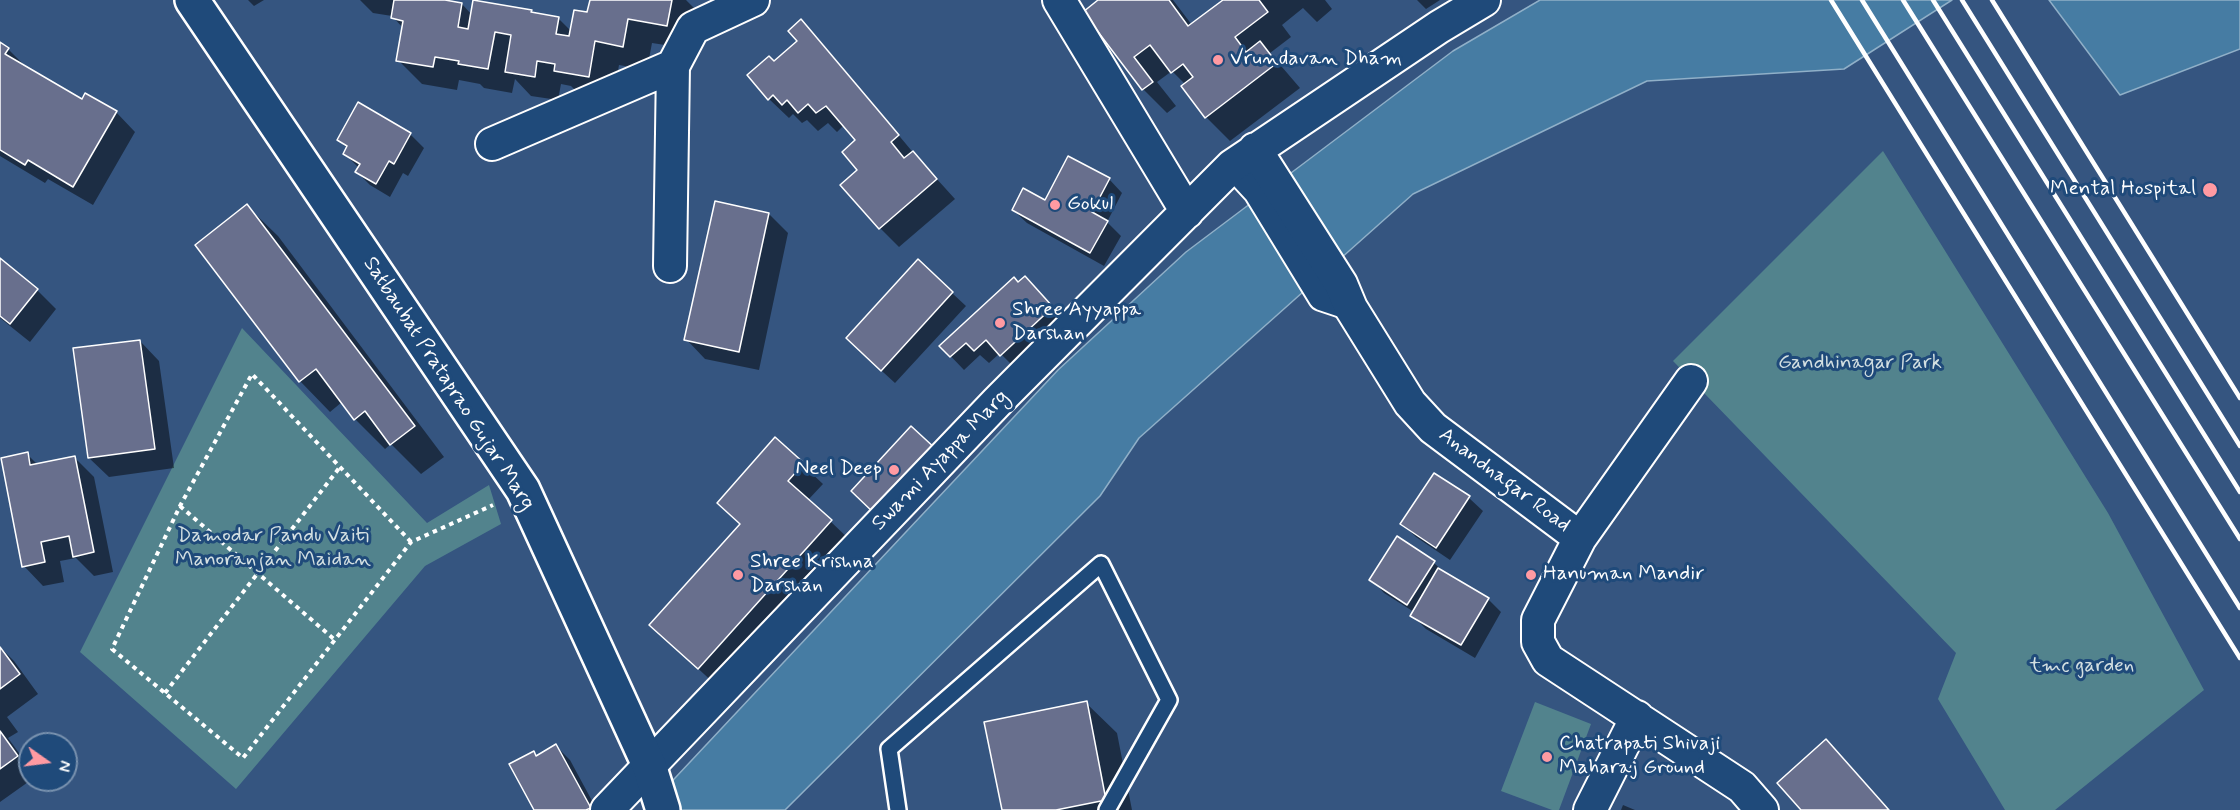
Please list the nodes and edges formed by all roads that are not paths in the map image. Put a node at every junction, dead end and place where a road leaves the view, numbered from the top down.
1 (192, 0) edge
2 (753, 0) edge
3 (1059, 0) edge
4 (1484, 0) edge
5 (673, 66) junction
6 (492, 144) dead end
7 (1243, 158) junction
8 (1186, 212) junction
9 (670, 266) dead end
10 (1691, 381) dead end
11 (1580, 538) junction
12 (1637, 717) junction
13 (657, 790) edge
14 (607, 810) edge
15 (898, 810) edge
16 (1107, 810) edge
17 (1590, 810) edge
18 (1762, 810) edge

1 - 13 street, Satbaubat Prataprao Gujar Marg
2 - 5 street
3 - 8 street
4 - 7 street, Swami Ayappa Marg
5 - 6 street
5 - 9 street
7 - 8 street, Swami Ayappa Marg
7 - 11 street, Anandnagar Road
8 - 13 street, Swami Ayappa Marg
10 - 11 street
11 - 12 street, Anandnagar Road
12 - 17 street
12 - 18 street, Anandnagar Road
13 - 14 street, Swami Ayappa Marg
15 - 16 lane

